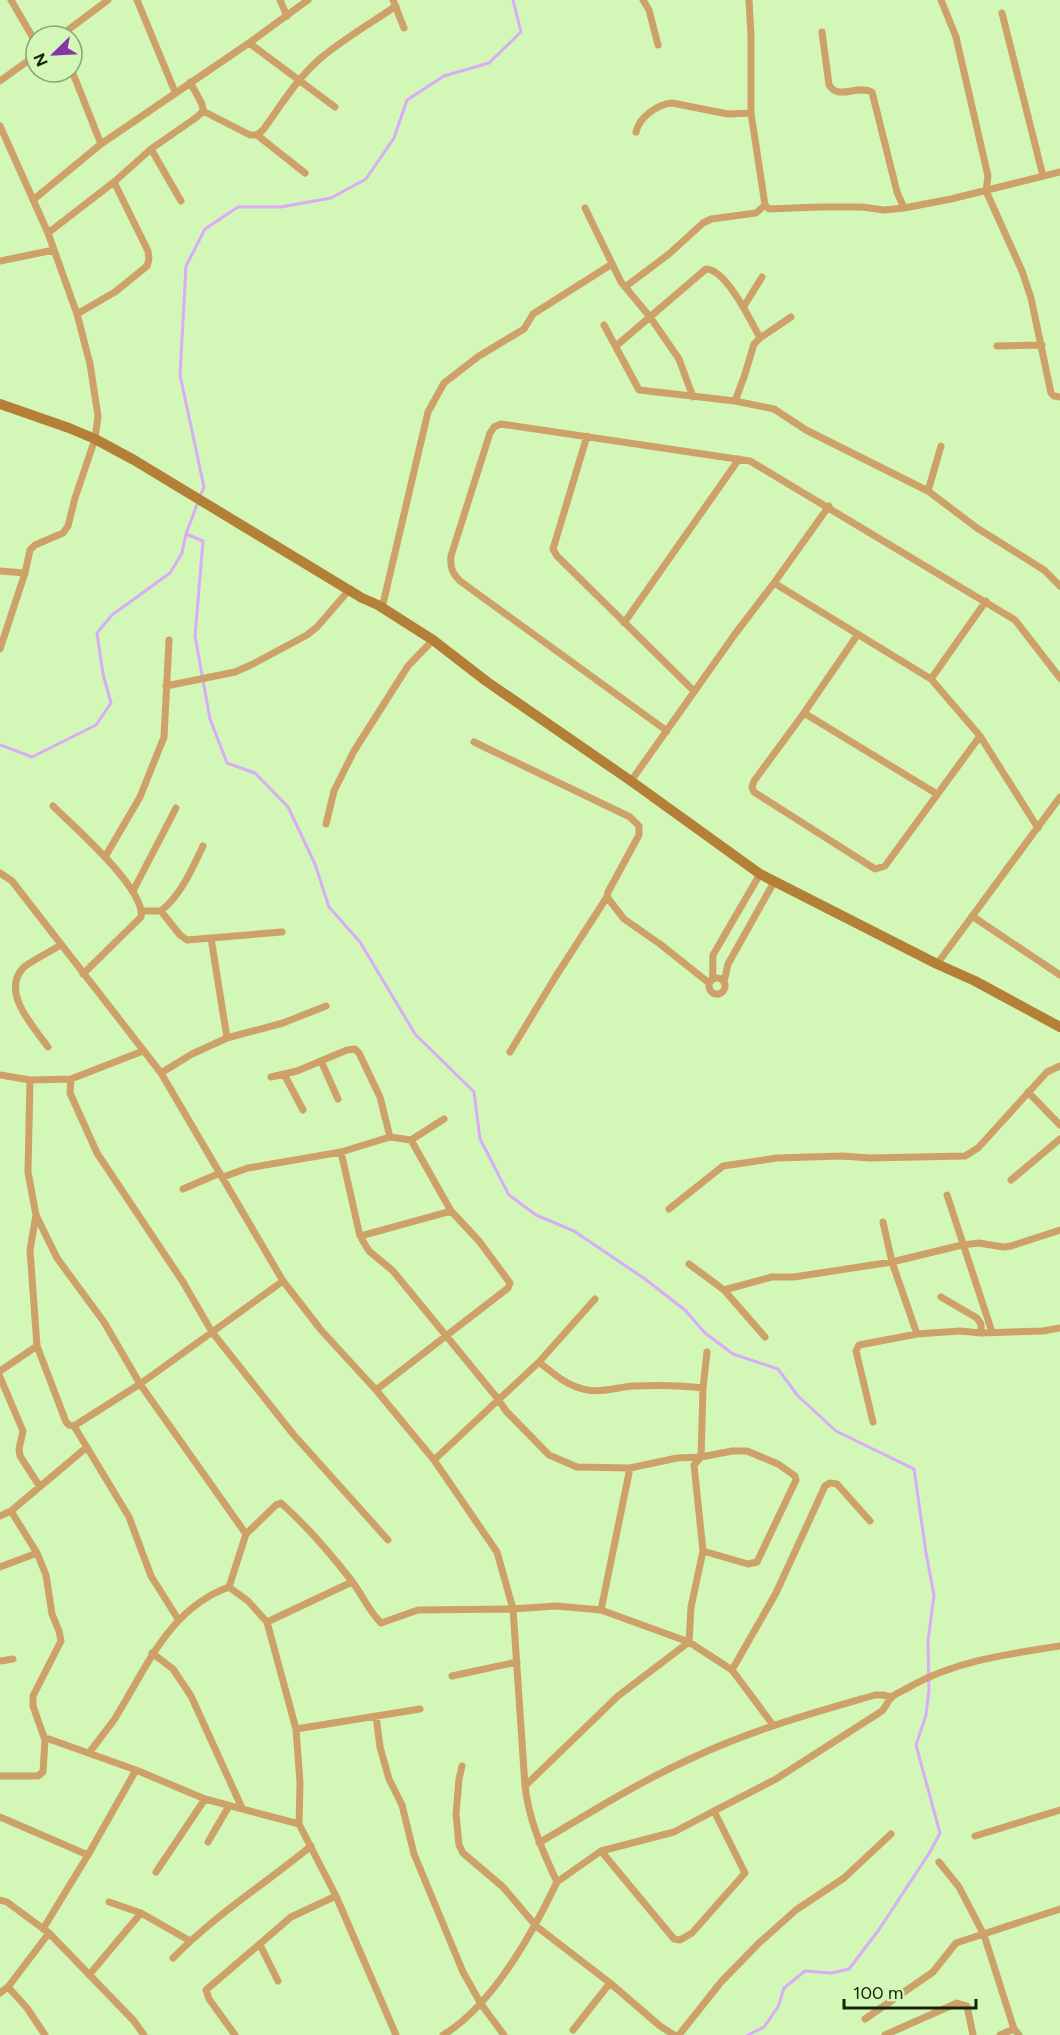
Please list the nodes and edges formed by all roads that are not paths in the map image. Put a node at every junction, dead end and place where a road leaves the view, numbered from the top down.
1 (11, 0) edge
2 (108, 0) edge
3 (137, 0) edge
4 (280, 0) edge
5 (308, 0) edge
6 (643, 0) edge
7 (748, 0) edge
8 (941, 0) edge
9 (394, 3) edge
10 (1002, 13) dead end
11 (287, 16) junction
12 (25, 24) edge
13 (76, 24) edge
14 (404, 28) dead end
15 (822, 32) dead end
16 (249, 44) junction
17 (658, 45) dead end
18 (24, 64) edge
19 (0, 81) edge
20 (299, 81) junction
21 (190, 82) junction
22 (77, 84) edge
23 (175, 92) junction
24 (335, 107) dead end
25 (203, 111) junction
26 (751, 113) junction
27 (0, 126) edge
28 (636, 132) dead end
29 (257, 135) junction
30 (101, 144) junction
31 (150, 149) junction
32 (1060, 172) edge
33 (304, 173) dead end
34 (1043, 176) junction
35 (114, 182) junction
36 (986, 191) junction
37 (33, 200) junction
38 (182, 201) dead end
39 (765, 205) junction
40 (585, 208) dead end
41 (904, 208) junction
42 (48, 232) junction
43 (54, 250) junction
44 (0, 261) edge
45 (612, 264) junction
46 (762, 277) dead end
47 (625, 287) junction
48 (744, 306) junction
49 (77, 314) junction
50 (791, 317) dead end
51 (650, 318) junction
52 (604, 324) dead end
53 (760, 338) junction
54 (1042, 345) junction
55 (616, 346) junction
56 (997, 346) dead end
57 (693, 397) junction
58 (1060, 397) edge
59 (735, 400) junction
60 (0, 404) edge
61 (586, 436) junction
62 (95, 439) junction
63 (941, 446) dead end
64 (739, 459) junction
65 (928, 490) junction
66 (829, 506) junction
67 (0, 572) edge
68 (25, 573) junction
69 (774, 583) junction
70 (1060, 586) edge
71 (350, 589) junction
72 (986, 601) junction
73 (382, 608) junction
74 (624, 623) junction
75 (858, 634) junction
76 (169, 640) dead end
77 (433, 640) junction
78 (0, 649) edge
79 (1060, 678) edge
80 (931, 679) junction
81 (166, 686) junction
82 (694, 692) junction
83 (804, 713) junction
84 (666, 731) junction
85 (980, 736) junction
86 (474, 742) dead end
87 (630, 781) junction
88 (938, 794) junction
89 (1060, 797) edge
90 (53, 806) dead end
91 (176, 808) dead end
92 (326, 824) dead end
93 (1038, 828) junction
94 (203, 846) dead end
95 (105, 857) junction
96 (0, 873) edge
97 (760, 874) junction
98 (774, 882) junction
99 (133, 891) junction
100 (608, 897) junction
101 (142, 911) junction
102 (161, 911) junction
103 (972, 916) junction
104 (282, 932) dead end
105 (212, 938) junction
106 (61, 945) junction
107 (937, 964) junction
108 (1060, 965) edge
109 (83, 974) junction
110 (1057, 974) edge
111 (710, 981) junction
112 (724, 982) junction
113 (326, 1006) dead end
114 (1060, 1027) edge
115 (227, 1038) junction
116 (48, 1047) dead end
117 (143, 1051) junction
118 (510, 1052) dead end
119 (321, 1061) junction
120 (1060, 1066) edge
121 (161, 1073) junction
122 (284, 1074) junction
123 (0, 1075) edge
124 (271, 1077) dead end
125 (71, 1079) junction
126 (30, 1080) junction
127 (1028, 1092) junction
128 (338, 1099) dead end
129 (303, 1110) dead end
130 (444, 1119) dead end
131 (1060, 1125) edge
132 (390, 1137) junction
133 (1060, 1139) edge
134 (411, 1140) junction
135 (341, 1152) junction
136 (221, 1175) junction
137 (1011, 1180) dead end
138 (183, 1189) dead end
139 (947, 1195) dead end
140 (669, 1209) dead end
141 (451, 1211) junction
142 (36, 1215) junction
143 (883, 1222) dead end
144 (1060, 1230) edge
145 (360, 1236) junction
146 (962, 1245) junction
147 (892, 1262) junction
148 (689, 1263) dead end
149 (283, 1281) junction
150 (724, 1290) junction
151 (941, 1297) dead end
152 (595, 1299) dead end
153 (1060, 1328) edge
154 (213, 1332) junction
155 (992, 1332) junction
156 (981, 1333) junction
157 (917, 1334) junction
158 (445, 1336) junction
159 (765, 1337) dead end
160 (37, 1346) junction
161 (707, 1352) dead end
162 (539, 1362) junction
163 (0, 1371) edge
164 (0, 1377) edge
165 (140, 1384) junction
166 (703, 1389) junction
167 (376, 1390) junction
168 (498, 1399) junction
169 (873, 1422) dead end
170 (74, 1426) junction
171 (87, 1447) junction
172 (701, 1457) junction
173 (434, 1460) junction
174 (630, 1468) junction
175 (40, 1487) junction
176 (11, 1511) junction
177 (0, 1516) edge
178 (870, 1521) dead end
179 (246, 1534) junction
180 (388, 1540) dead end
181 (703, 1551) junction
182 (37, 1553) junction
183 (0, 1567) edge
184 (352, 1582) junction
185 (230, 1587) junction
186 (513, 1609) junction
187 (601, 1610) junction
188 (178, 1619) junction
189 (267, 1622) junction
190 (689, 1642) junction
191 (1060, 1646) edge
192 (152, 1653) junction
193 (13, 1659) dead end
194 (0, 1661) edge
195 (517, 1662) junction
196 (732, 1670) junction
197 (452, 1676) dead end
198 (891, 1697) junction
199 (420, 1709) dead end
200 (376, 1716) junction
201 (773, 1725) junction
202 (296, 1729) junction
203 (45, 1740) junction
204 (89, 1753) junction
205 (462, 1766) dead end
206 (136, 1770) junction
207 (0, 1776) edge
208 (525, 1786) junction
209 (205, 1799) junction
210 (230, 1806) junction
211 (242, 1808) junction
212 (1060, 1810) edge
213 (714, 1811) junction
214 (0, 1817) edge
215 (299, 1824) junction
216 (891, 1834) dead end
217 (975, 1836) dead end
218 (208, 1842) dead end
219 (539, 1843) junction
220 (310, 1846) junction
221 (601, 1851) junction
222 (88, 1855) junction
223 (939, 1862) dead end
224 (156, 1872) dead end
225 (557, 1882) junction
226 (336, 1896) junction
227 (0, 1900) edge
228 (109, 1902) dead end
229 (1060, 1909) edge
230 (141, 1913) junction
231 (536, 1926) junction
232 (46, 1931) junction
233 (984, 1935) junction
234 (190, 1941) junction
235 (260, 1945) junction
236 (173, 1958) dead end
237 (89, 1975) junction
238 (278, 1981) dead end
239 (610, 1983) junction
240 (8, 1986) junction
241 (0, 1993) edge
242 (482, 2004) junction
243 (866, 2019) dead end
244 (660, 2026) junction
245 (573, 2030) dead end
246 (454, 2032) edge
247 (1016, 2032) edge
248 (45, 2035) edge
249 (144, 2035) edge
250 (235, 2035) edge
251 (396, 2035) edge
252 (443, 2035) edge
253 (504, 2035) edge
254 (655, 2035) edge
255 (674, 2035) edge
256 (679, 2035) edge
257 (885, 2035) edge
258 (973, 2035) edge
259 (1000, 2035) edge

1 - 12 street
2 - 13 street
3 - 23 street
4 - 11 street
5 - 11 street
6 - 17 street
7 - 26 street
8 - 36 street
9 - 14 street
9 - 20 street
10 - 34 street
11 - 16 street
15 - 41 street
16 - 20 street
16 - 21 street
18 - 19 street
20 - 24 street
20 - 29 street
21 - 23 street
21 - 25 street
22 - 30 street
23 - 30 street
25 - 29 street
25 - 31 street
26 - 28 street
26 - 39 street
27 - 37 street
29 - 33 street
30 - 37 street
31 - 35 street
31 - 38 street
32 - 34 street
34 - 36 street
35 - 42 street
35 - 49 street
36 - 41 street
36 - 54 street
37 - 42 street
39 - 41 street
39 - 47 street
40 - 45 street
42 - 43 street
43 - 44 street
43 - 49 street
45 - 47 street
45 - 73 street
46 - 48 street
47 - 51 street
48 - 51 street
48 - 53 street
49 - 62 street
50 - 53 street
51 - 55 street
51 - 57 street
52 - 55 street
53 - 59 street
54 - 56 street
54 - 58 street
55 - 57 street
57 - 59 street
59 - 65 street
60 - 62 street
61 - 64 street
61 - 74 street
61 - 84 street
62 - 68 street
62 - 71 street
63 - 65 street
64 - 66 street
64 - 74 street
65 - 70 street
66 - 69 street
66 - 72 street
67 - 68 street
68 - 78 street
69 - 75 street
69 - 82 street
71 - 73 street
71 - 81 street
72 - 79 street
72 - 80 street
73 - 77 street
74 - 82 street
75 - 80 street
75 - 83 street
76 - 81 street
77 - 87 street
77 - 92 street
80 - 85 street
81 - 95 street
82 - 84 street
83 - 88 street
83 - 88 street
84 - 87 street
85 - 88 street
85 - 93 street
86 - 100 street
87 - 97 street
89 - 93 street
90 - 95 street
91 - 99 street
93 - 103 street
94 - 102 street
95 - 99 street
96 - 106 street
97 - 98 street
97 - 111 street
98 - 107 street
98 - 112 street
99 - 101 street
100 - 111 street
100 - 118 street
101 - 102 street
101 - 109 street
102 - 105 street
103 - 107 street
103 - 110 street
104 - 105 street
105 - 115 street
106 - 109 street
106 - 116 street
107 - 114 street
108 - 110 street
109 - 117 street
111 - 112 street
111 - 112 street
113 - 115 street
115 - 121 street
117 - 121 street
117 - 125 street
119 - 122 street
119 - 128 street
119 - 132 street
120 - 127 street
121 - 136 street
122 - 124 street
122 - 129 street
123 - 126 street
125 - 126 street
125 - 154 street
126 - 142 street
127 - 131 street
127 - 140 street
130 - 134 street
132 - 134 street
132 - 135 street
133 - 137 street
134 - 141 street
135 - 136 street
135 - 145 street
136 - 138 street
136 - 149 street
139 - 146 street
141 - 145 street
141 - 158 street
142 - 160 street
142 - 165 street
143 - 147 street
144 - 146 street
145 - 158 street
146 - 147 street
146 - 155 street
147 - 150 street
147 - 157 street
148 - 150 street
149 - 154 street
149 - 167 street
150 - 159 street
151 - 156 street
152 - 162 street
153 - 155 street
154 - 165 street
154 - 180 street
155 - 156 street
156 - 157 street
157 - 169 street
158 - 167 street
158 - 168 street
160 - 163 street
160 - 170 street
161 - 166 street
162 - 166 street
162 - 168 street
164 - 175 street
165 - 170 street
165 - 179 street
166 - 172 street
167 - 173 street
168 - 173 street
168 - 174 street
170 - 171 street
171 - 175 street
171 - 188 street
172 - 174 street
172 - 181 street
172 - 181 street
173 - 186 street
174 - 187 street
175 - 176 street
176 - 177 street
176 - 182 street
178 - 196 street
179 - 184 street
179 - 185 street
181 - 190 street
182 - 183 street
182 - 203 street
184 - 186 street
184 - 189 street
185 - 188 street
185 - 189 street
186 - 187 street
186 - 195 street
187 - 190 street
188 - 192 street
189 - 202 street
190 - 196 street
190 - 208 street
191 - 198 street
192 - 204 street
192 - 211 street
193 - 194 street
195 - 197 street
195 - 208 street
196 - 201 street
198 - 201 street
198 - 213 street
199 - 200 street
200 - 202 street
200 - 242 street
201 - 219 street
202 - 215 street
203 - 204 street
203 - 207 street
204 - 206 street
205 - 231 street
206 - 209 street
206 - 222 street
208 - 219 street
209 - 210 street
209 - 224 street
210 - 211 street
210 - 218 street
211 - 215 street
212 - 217 street
213 - 221 street
213 - 221 street
214 - 222 street
215 - 220 street
216 - 256 street
219 - 225 street
220 - 226 street
220 - 234 street
221 - 225 street
222 - 232 street
223 - 233 street
225 - 231 street
226 - 235 street
226 - 251 street
227 - 232 street
228 - 230 street
229 - 233 street
230 - 234 street
230 - 237 street
231 - 239 street
231 - 242 street
232 - 237 street
232 - 240 street
233 - 243 street
233 - 247 street
234 - 236 street
235 - 238 street
235 - 250 street
237 - 249 street
239 - 244 street
239 - 245 street
240 - 241 street
240 - 248 street
242 - 246 street
242 - 253 street
244 - 254 street
244 - 255 street
246 - 252 street
247 - 259 street
257 - 258 street

